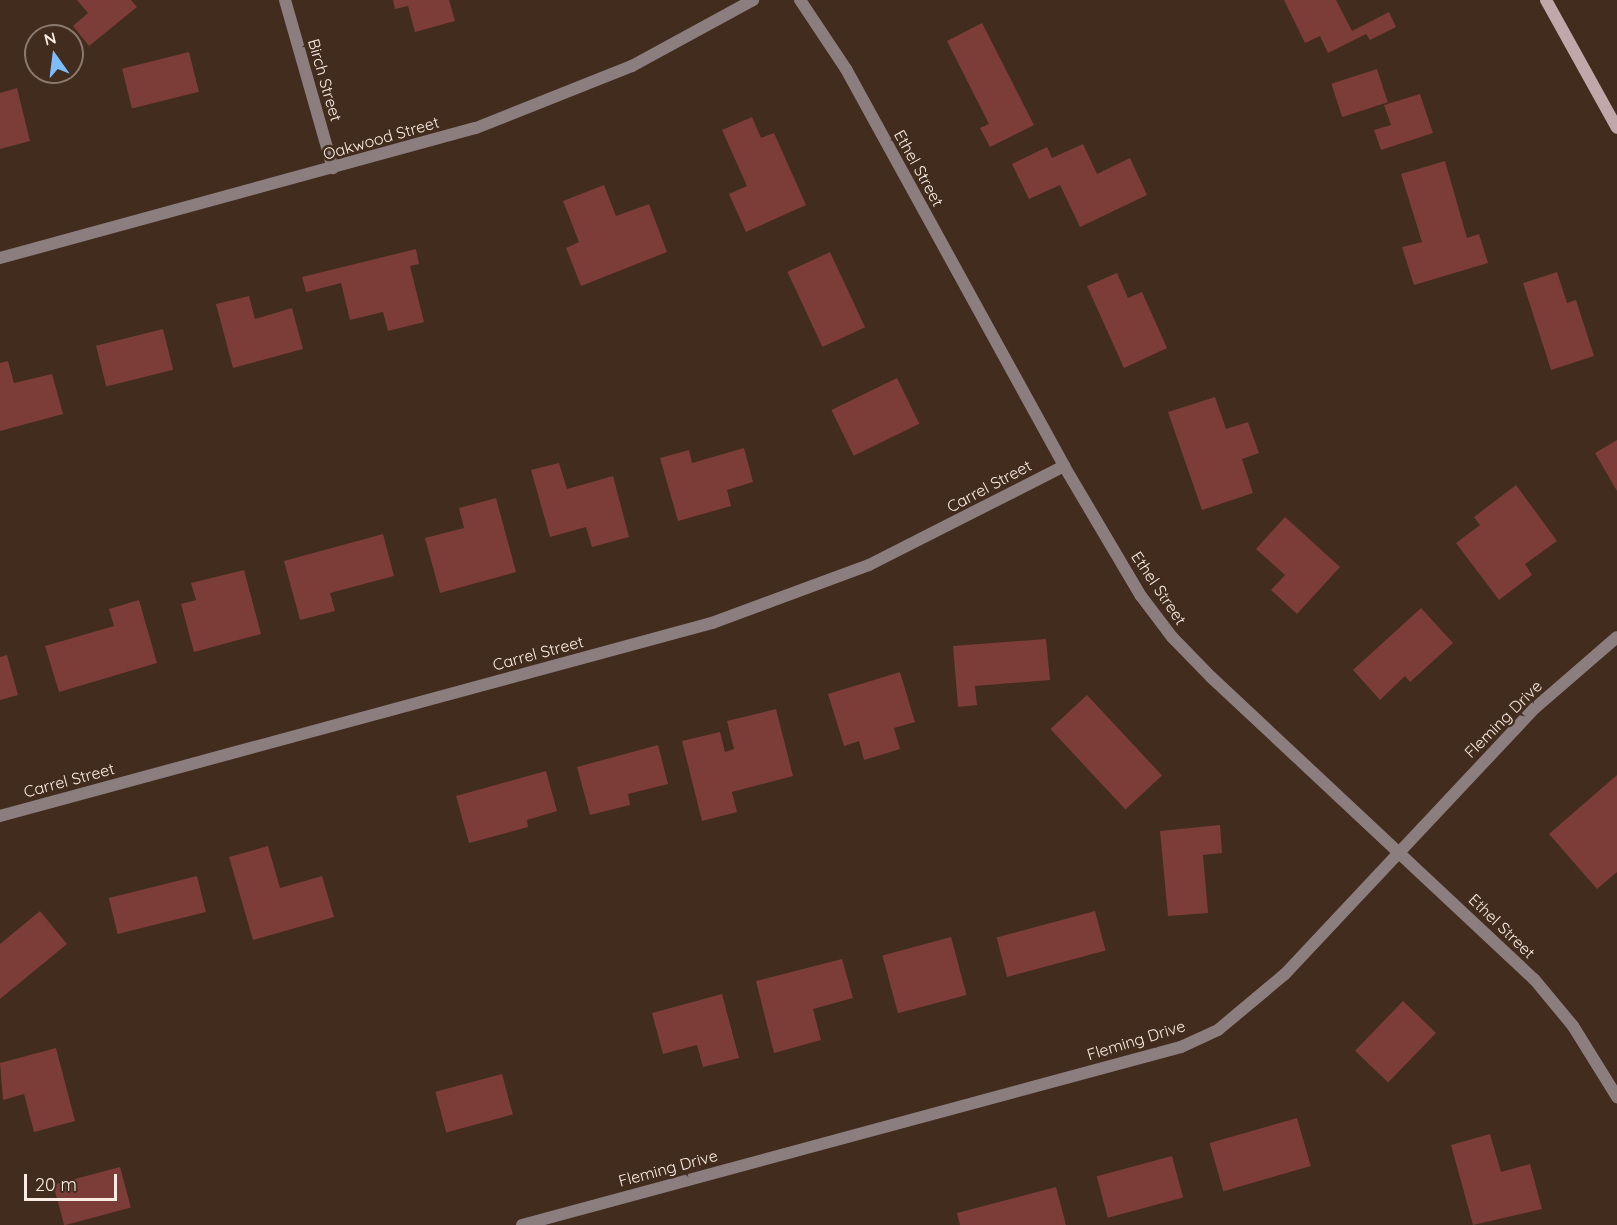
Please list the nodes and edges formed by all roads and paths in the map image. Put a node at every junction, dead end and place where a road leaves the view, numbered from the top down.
1 (285, 0) edge
2 (753, 0) edge
3 (800, 0) edge
4 (1546, 0) edge
5 (1617, 128) edge
6 (333, 168) junction
7 (0, 258) edge
8 (1064, 466) junction
9 (1617, 637) edge
10 (0, 816) edge
11 (1400, 851) junction
12 (1617, 1097) edge
13 (522, 1225) edge

1 - 6 street, Birch Street
2 - 6 street, Oakwood Street
3 - 8 street, Ethel Street
4 - 5 main road
6 - 7 street, Oakwood Street
8 - 10 street, Carrel Street
8 - 11 street, Ethel Street
9 - 11 street, Fleming Drive
11 - 12 street, Ethel Street
11 - 13 street, Fleming Drive

